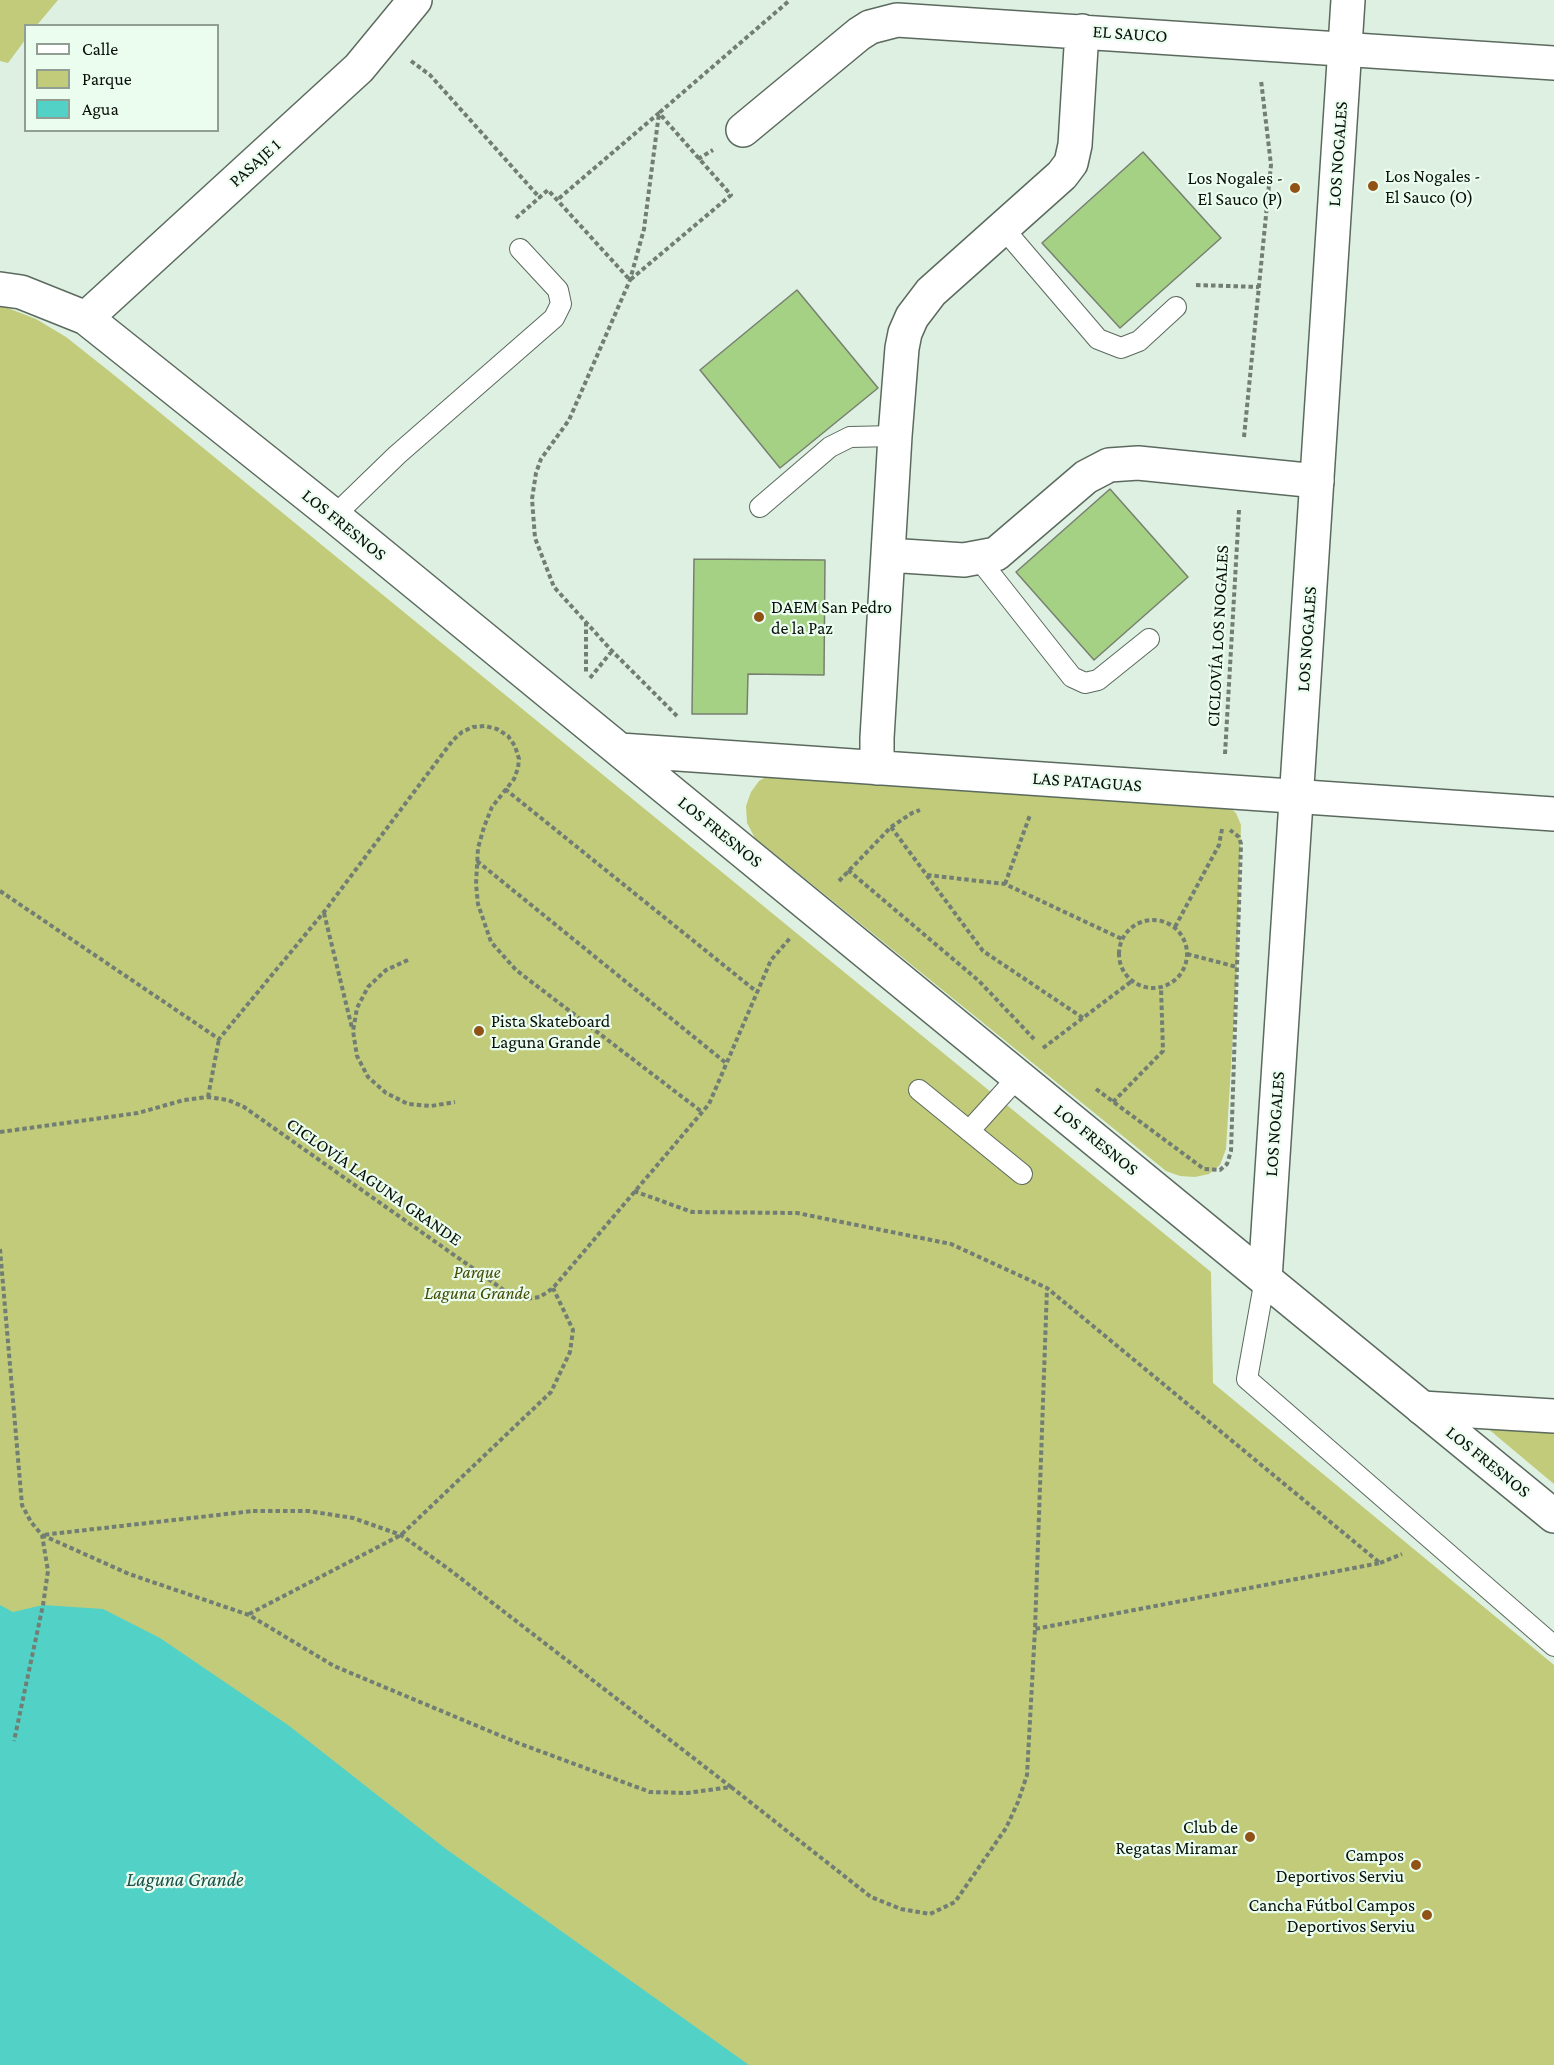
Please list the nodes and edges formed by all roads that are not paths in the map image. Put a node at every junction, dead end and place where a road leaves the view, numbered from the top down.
1 (415, 0) edge
2 (1348, 0) edge
3 (914, 10) edge
4 (1082, 31) junction
5 (1345, 48) junction
6 (1554, 63) edge
7 (743, 130) dead end
8 (1003, 228) junction
9 (520, 249) road end
10 (0, 289) edge
11 (1176, 307) road end
12 (86, 318) junction
13 (895, 436) junction
14 (1317, 481) junction
15 (760, 507) dead end
16 (334, 516) junction
17 (888, 555) junction
18 (978, 558) junction
19 (1149, 639) dead end
20 (620, 750) junction
21 (877, 768) junction
22 (1296, 797) junction
23 (1554, 814) edge
24 (1018, 1077) junction
25 (919, 1090) dead end
26 (969, 1131) junction
27 (1022, 1174) dead end
28 (1265, 1279) junction
29 (1422, 1408) junction
30 (1554, 1416) edge
31 (1554, 1516) edge
32 (1554, 1646) edge

1 - 12 street, PASAJE 1
2 - 5 street, LOS NOGALES
3 - 4 street, EL SAUCO
3 - 7 street, EL SAUCO
4 - 5 street, EL SAUCO
4 - 8 street
5 - 6 street, EL SAUCO
5 - 14 street, LOS NOGALES
8 - 11 lane
8 - 13 street
9 - 16 lane
10 - 12 street, LOS FRESNOS
12 - 16 street, LOS FRESNOS
13 - 15 lane
13 - 17 street
14 - 18 street
14 - 22 street, LOS NOGALES
16 - 20 street, LOS FRESNOS
17 - 18 street
17 - 21 street
18 - 19 lane
20 - 21 street, LAS PATAGUAS
20 - 24 street, LOS FRESNOS
21 - 22 street, LAS PATAGUAS
22 - 23 street, LAS PATAGUAS
22 - 28 street, LOS NOGALES
24 - 26 lane
24 - 28 street, LOS FRESNOS
25 - 26 lane
26 - 27 lane
28 - 29 street, LOS FRESNOS
28 - 32 lane
29 - 30 street, LOS FRESNOS
29 - 31 street, LOS FRESNOS

